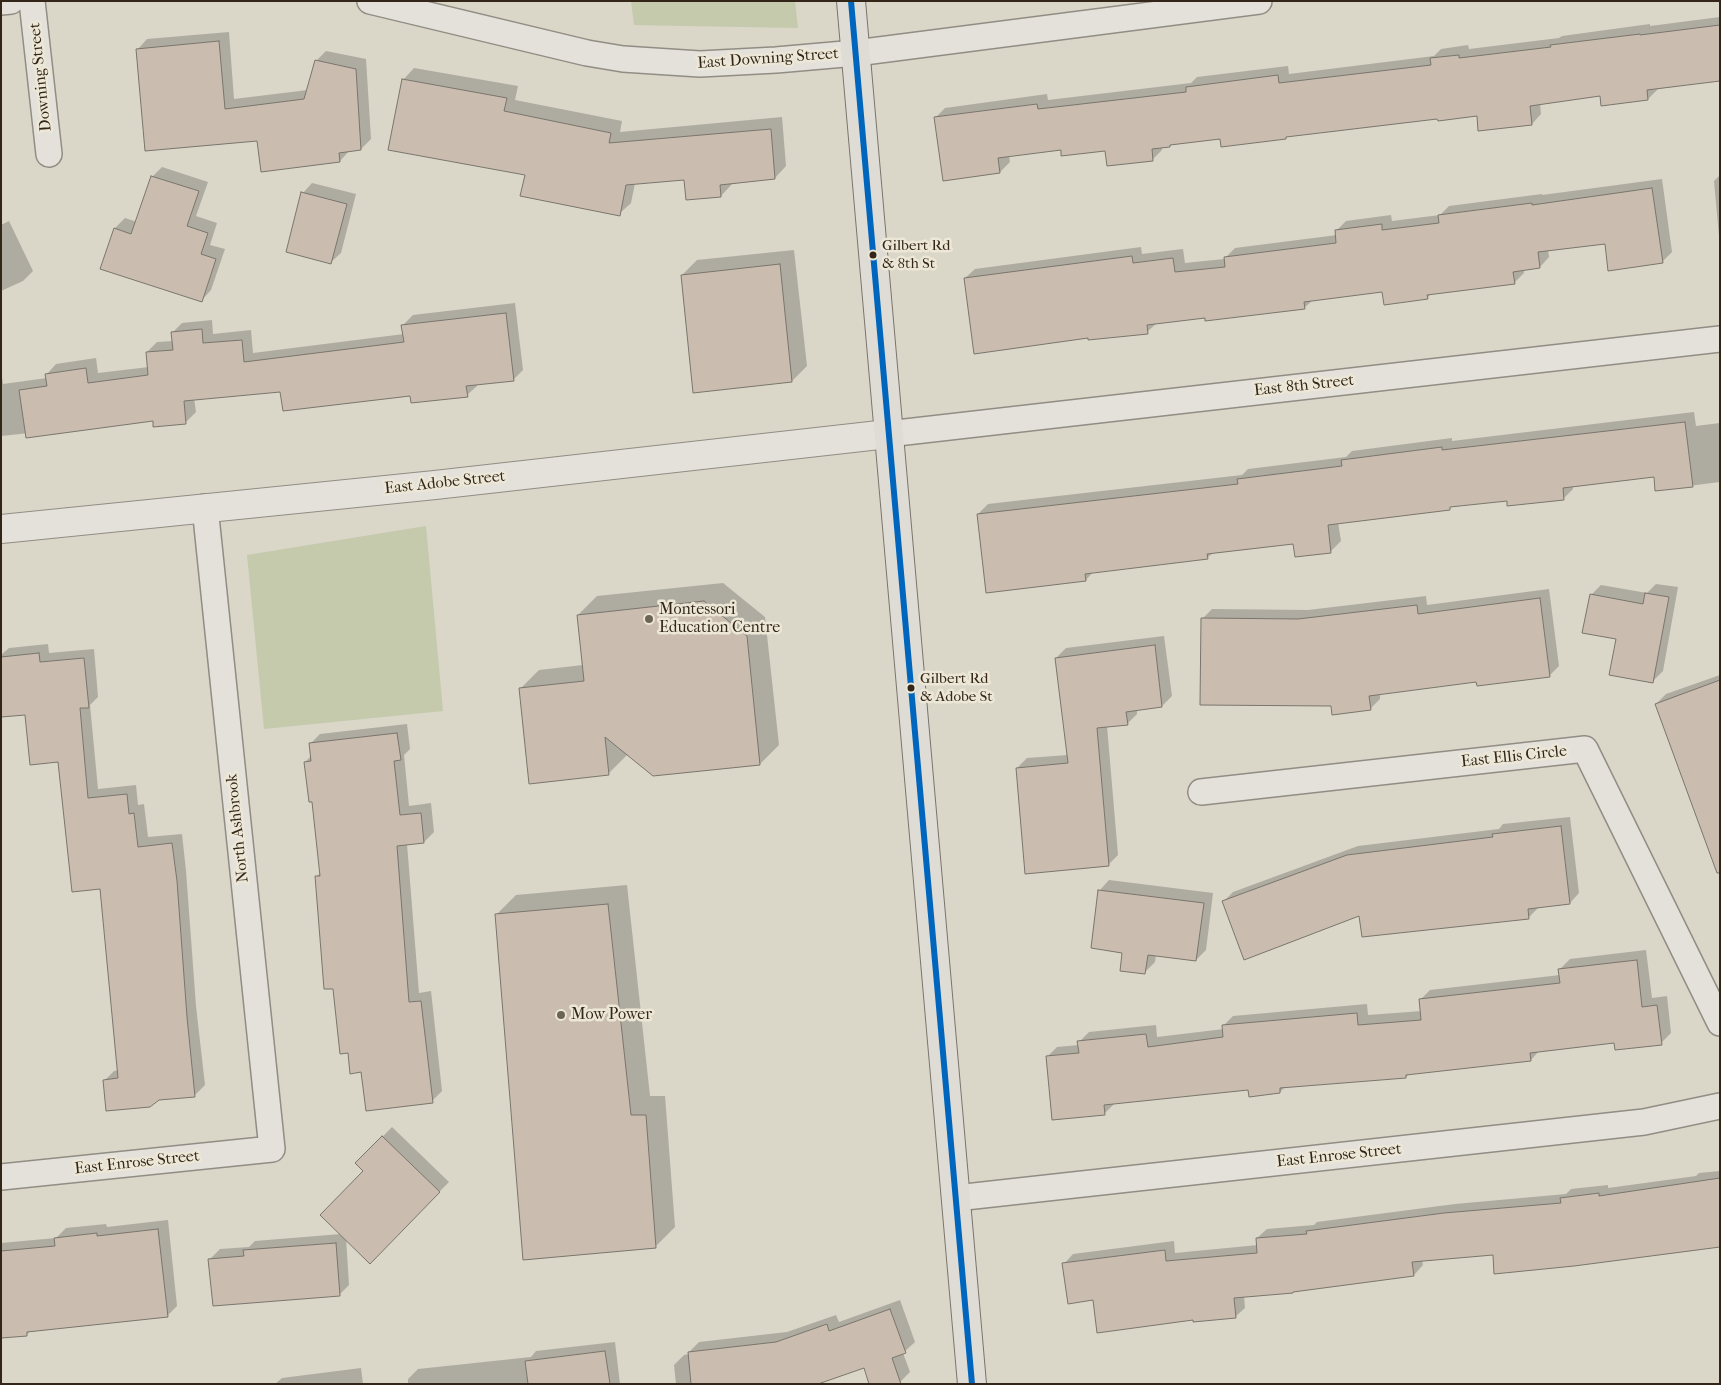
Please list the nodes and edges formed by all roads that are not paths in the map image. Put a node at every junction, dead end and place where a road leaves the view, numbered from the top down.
1 (11, 1) edge
2 (32, 1) edge
3 (370, 1) edge
4 (851, 1) edge
5 (1259, 1) edge
6 (1, 2) edge
7 (856, 53) junction
8 (49, 154) dead end
9 (1720, 339) edge
10 (888, 434) junction
11 (205, 507) junction
12 (1, 529) edge
13 (1200, 792) dead end
14 (1720, 1023) edge
15 (1720, 1106) edge
16 (272, 1149) joint
17 (1, 1177) edge
18 (956, 1198) junction
19 (972, 1384) edge

1 - 6 street
2 - 8 street, Downing Street
3 - 7 street, East Downing Street
4 - 7 main road
5 - 7 street, East Downing Street
7 - 10 main road
9 - 10 street, East 8th Street
10 - 11 street, East Adobe Street
10 - 18 main road
11 - 12 street, East Adobe Street
11 - 16 street, North Ashbrook
13 - 14 street, East Ellis Circle
15 - 18 street, East Enrose Street
16 - 17 street, East Enrose Street
18 - 19 main road

